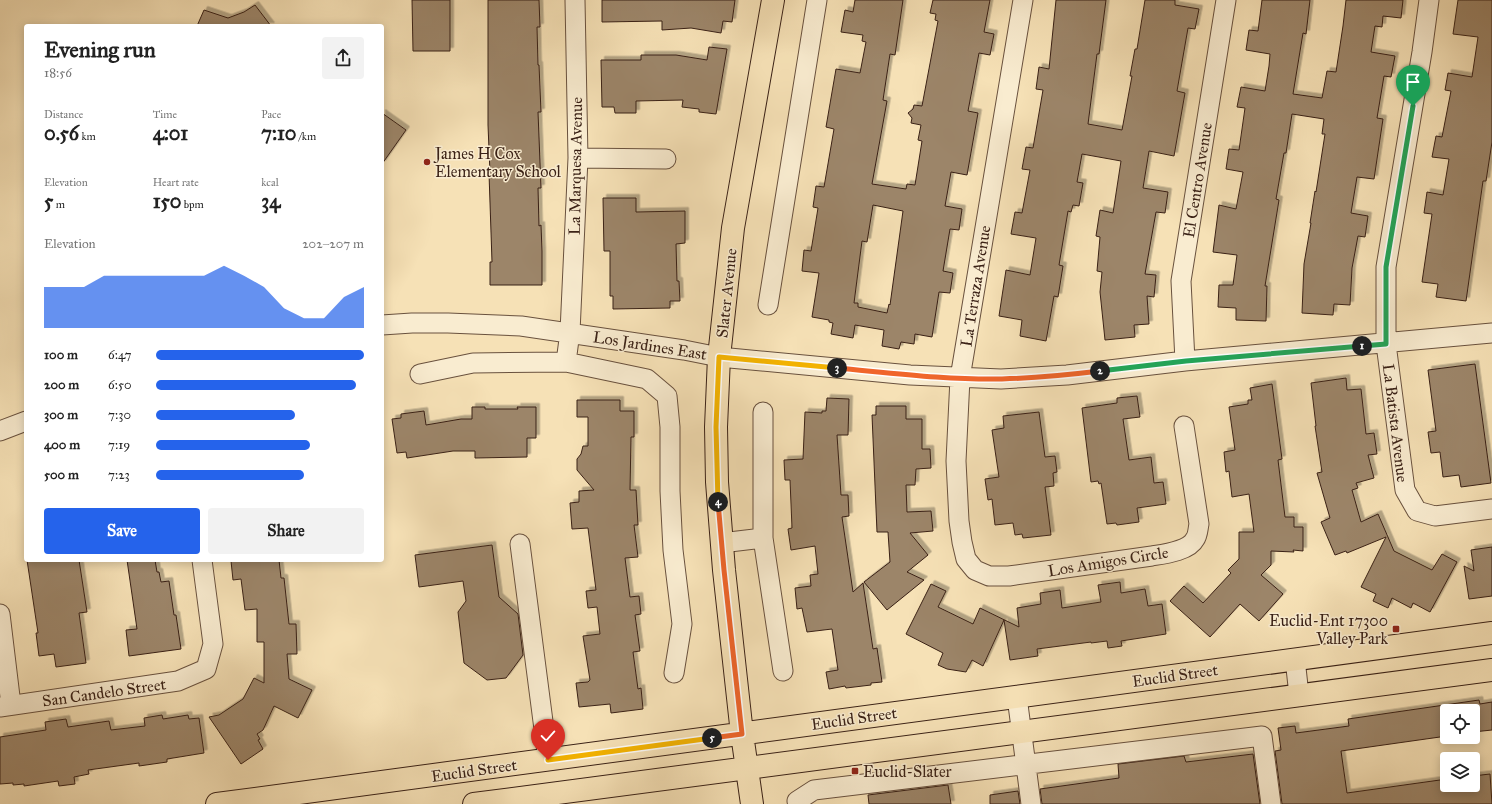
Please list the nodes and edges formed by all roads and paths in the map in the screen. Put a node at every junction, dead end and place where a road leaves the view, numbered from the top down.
1 (575, 0) edge
2 (773, 0) edge
3 (816, 0) edge
4 (1023, 0) edge
5 (1226, 0) edge
6 (1429, 0) edge
7 (578, 158) junction
8 (666, 159) dead end
9 (768, 305) dead end
10 (384, 325) edge
11 (570, 332) junction
12 (1492, 333) edge
13 (1386, 344) junction
14 (719, 357) junction
15 (1186, 361) junction
16 (566, 362) junction
17 (420, 374) dead end
18 (960, 378) junction
19 (763, 412) dead end
20 (24, 422) edge
21 (1184, 426) dead end
22 (0, 431) edge
23 (1492, 509) edge
24 (763, 538) junction
25 (721, 543) junction
26 (520, 544) dead end
27 (202, 562) edge
28 (975, 570) joint
29 (0, 614) edge
30 (1492, 633) edge
31 (1295, 659) junction
32 (1492, 670) edge
33 (783, 671) dead end
34 (674, 673) dead end
35 (1299, 695) junction
36 (1018, 697) junction
37 (6, 706) edge
38 (1022, 732) junction
39 (742, 734) junction
40 (548, 760) junction
41 (1026, 764) junction
42 (747, 767) junction
43 (344, 796) edge
44 (217, 804) edge
45 (474, 804) edge
46 (752, 804) edge
47 (798, 804) edge
48 (1032, 804) edge
49 (1271, 804) edge

1 - 7 street, La Marquesa Avenue
2 - 14 main road, Slater Avenue
3 - 9 street
4 - 18 street, La Terraza Avenue
5 - 15 street, El Centro Avenue
6 - 13 street, La Batista Avenue
7 - 8 street
7 - 11 street, La Marquesa Avenue
10 - 11 street, Los Jardines East
11 - 14 street, Los Jardines East
11 - 16 street, La Marquesa Avenue
12 - 13 street, Los Jardines East
13 - 15 street, Los Jardines East
13 - 23 street, La Batista Avenue
14 - 18 street, Los Jardines East
14 - 25 main road, Slater Avenue
15 - 18 street, Los Jardines East
16 - 17 street
16 - 34 street
18 - 28 street, La Terraza Avenue
19 - 24 street
20 - 22 street
21 - 28 street, Los Amigos Circle
24 - 25 street
24 - 33 street
25 - 39 main road, Slater Avenue
26 - 40 street
27 - 37 street, San Candelo Street
29 - 37 street
30 - 31 main road, Euclid Street
31 - 35 street
31 - 36 main road, Euclid Street
32 - 35 main road
35 - 38 main road
36 - 38 street
36 - 39 main road, Euclid Street
38 - 41 street
38 - 42 main road
39 - 40 main road, Euclid Street
39 - 42 main road, Slater Avenue
40 - 43 main road, Euclid Street
41 - 47 street
41 - 48 street
41 - 49 street
42 - 45 main road
42 - 46 main road, Slater Avenue
43 - 44 main road, Euclid Street

